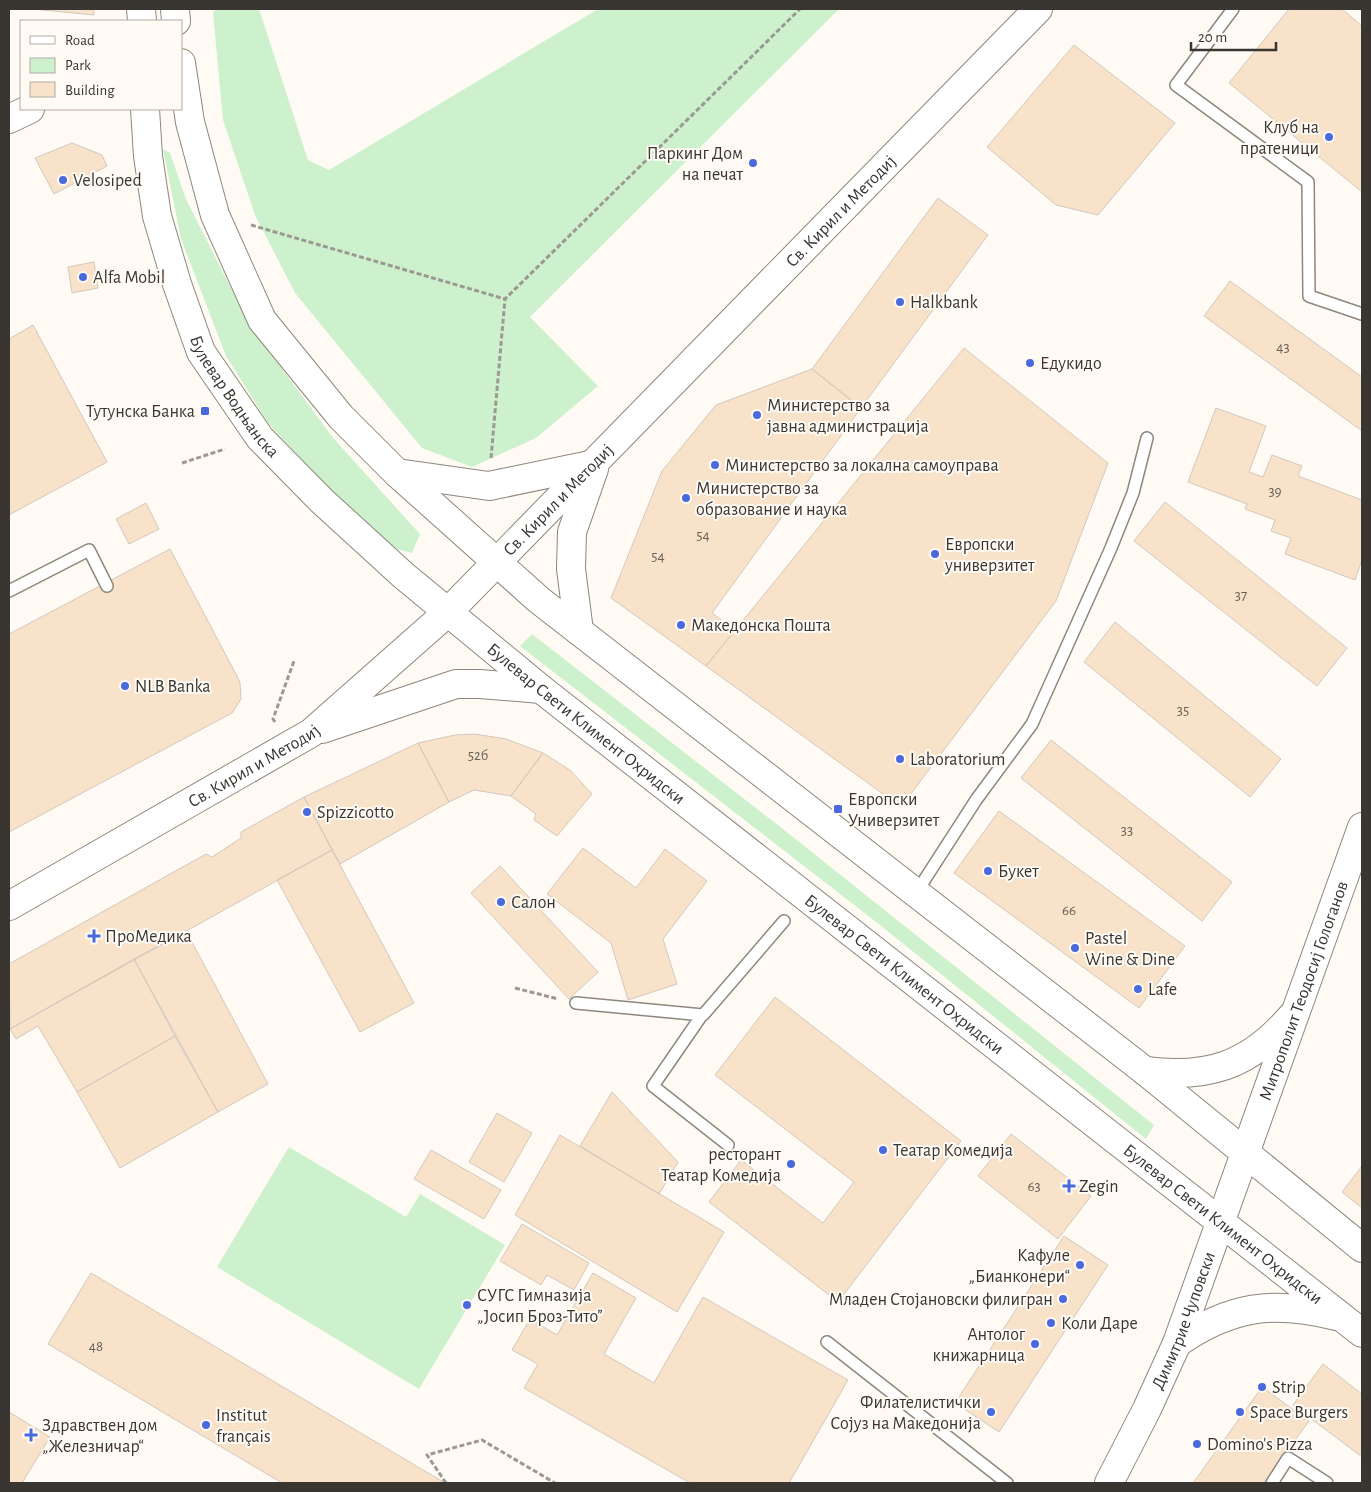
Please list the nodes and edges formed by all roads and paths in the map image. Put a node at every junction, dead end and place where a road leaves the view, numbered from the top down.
1 (800, 9) edge
2 (1038, 9) edge
3 (1233, 9) edge
4 (182, 70) edge
5 (28, 110) edge
6 (146, 110) edge
7 (9, 119) edge
8 (215, 214) junction
9 (505, 299) junction
10 (1362, 314) edge
11 (1147, 438) dead end
12 (225, 449) dead end
13 (182, 463) dead end
14 (595, 464) junction
15 (397, 473) junction
16 (488, 486) junction
17 (496, 562) junction
18 (107, 586) dead end
19 (9, 592) edge
20 (448, 612) junction
21 (579, 631) junction
22 (294, 661) dead end
23 (541, 689) junction
24 (311, 733) junction
25 (286, 747) junction
26 (1362, 827) edge
27 (916, 895) junction
28 (9, 906) edge
29 (784, 921) dead end
30 (515, 988) dead end
31 (576, 1004) joint
32 (1297, 1011) junction
33 (702, 1015) junction
34 (1145, 1071) junction
35 (728, 1145) dead end
36 (1246, 1154) junction
37 (1222, 1222) junction
38 (1362, 1248) edge
39 (1352, 1325) edge
40 (827, 1342) dead end
41 (1177, 1343) junction
42 (446, 1483) edge
43 (555, 1483) edge
44 (1007, 1483) edge
45 (1109, 1483) edge
46 (1272, 1483) edge
47 (1326, 1483) edge

1 - 9 path
2 - 14 street, Св. Кирил и Методиј
3 - 10 lane
4 - 8 street
5 - 7 street
6 - 20 street, Булевар Водњанска
8 - 9 path
8 - 15 street
9 - 16 path
11 - 27 lane
12 - 13 path
14 - 16 street
14 - 17 street, Св. Кирил и Методиј
14 - 21 street
15 - 16 street
15 - 17 street
17 - 20 street, Св. Кирил и Методиј
17 - 21 street
18 - 19 lane
20 - 23 street, Булевар Свети Климент Охридски
20 - 24 street, Св. Кирил и Методиј
21 - 27 street
22 - 25 path
23 - 24 street
23 - 37 street, Булевар Свети Климент Охридски
24 - 25 street, Св. Кирил и Методиј
25 - 28 street, Св. Кирил и Методиј
26 - 32 street, Митрополит Теодосиј Гологанов
27 - 34 street
29 - 33 lane
30 - 31 path
31 - 33 lane
32 - 34 street
32 - 36 street, Митрополит Теодосиј Гологанов
33 - 35 lane
34 - 36 street
36 - 37 street, Димитрие Чуповски
36 - 38 street
37 - 39 street, Булевар Свети Климент Охридски
37 - 41 street, Димитрие Чуповски
39 - 41 street
40 - 44 lane
41 - 45 street, Димитрие Чуповски
42 - 43 path
46 - 47 lane

